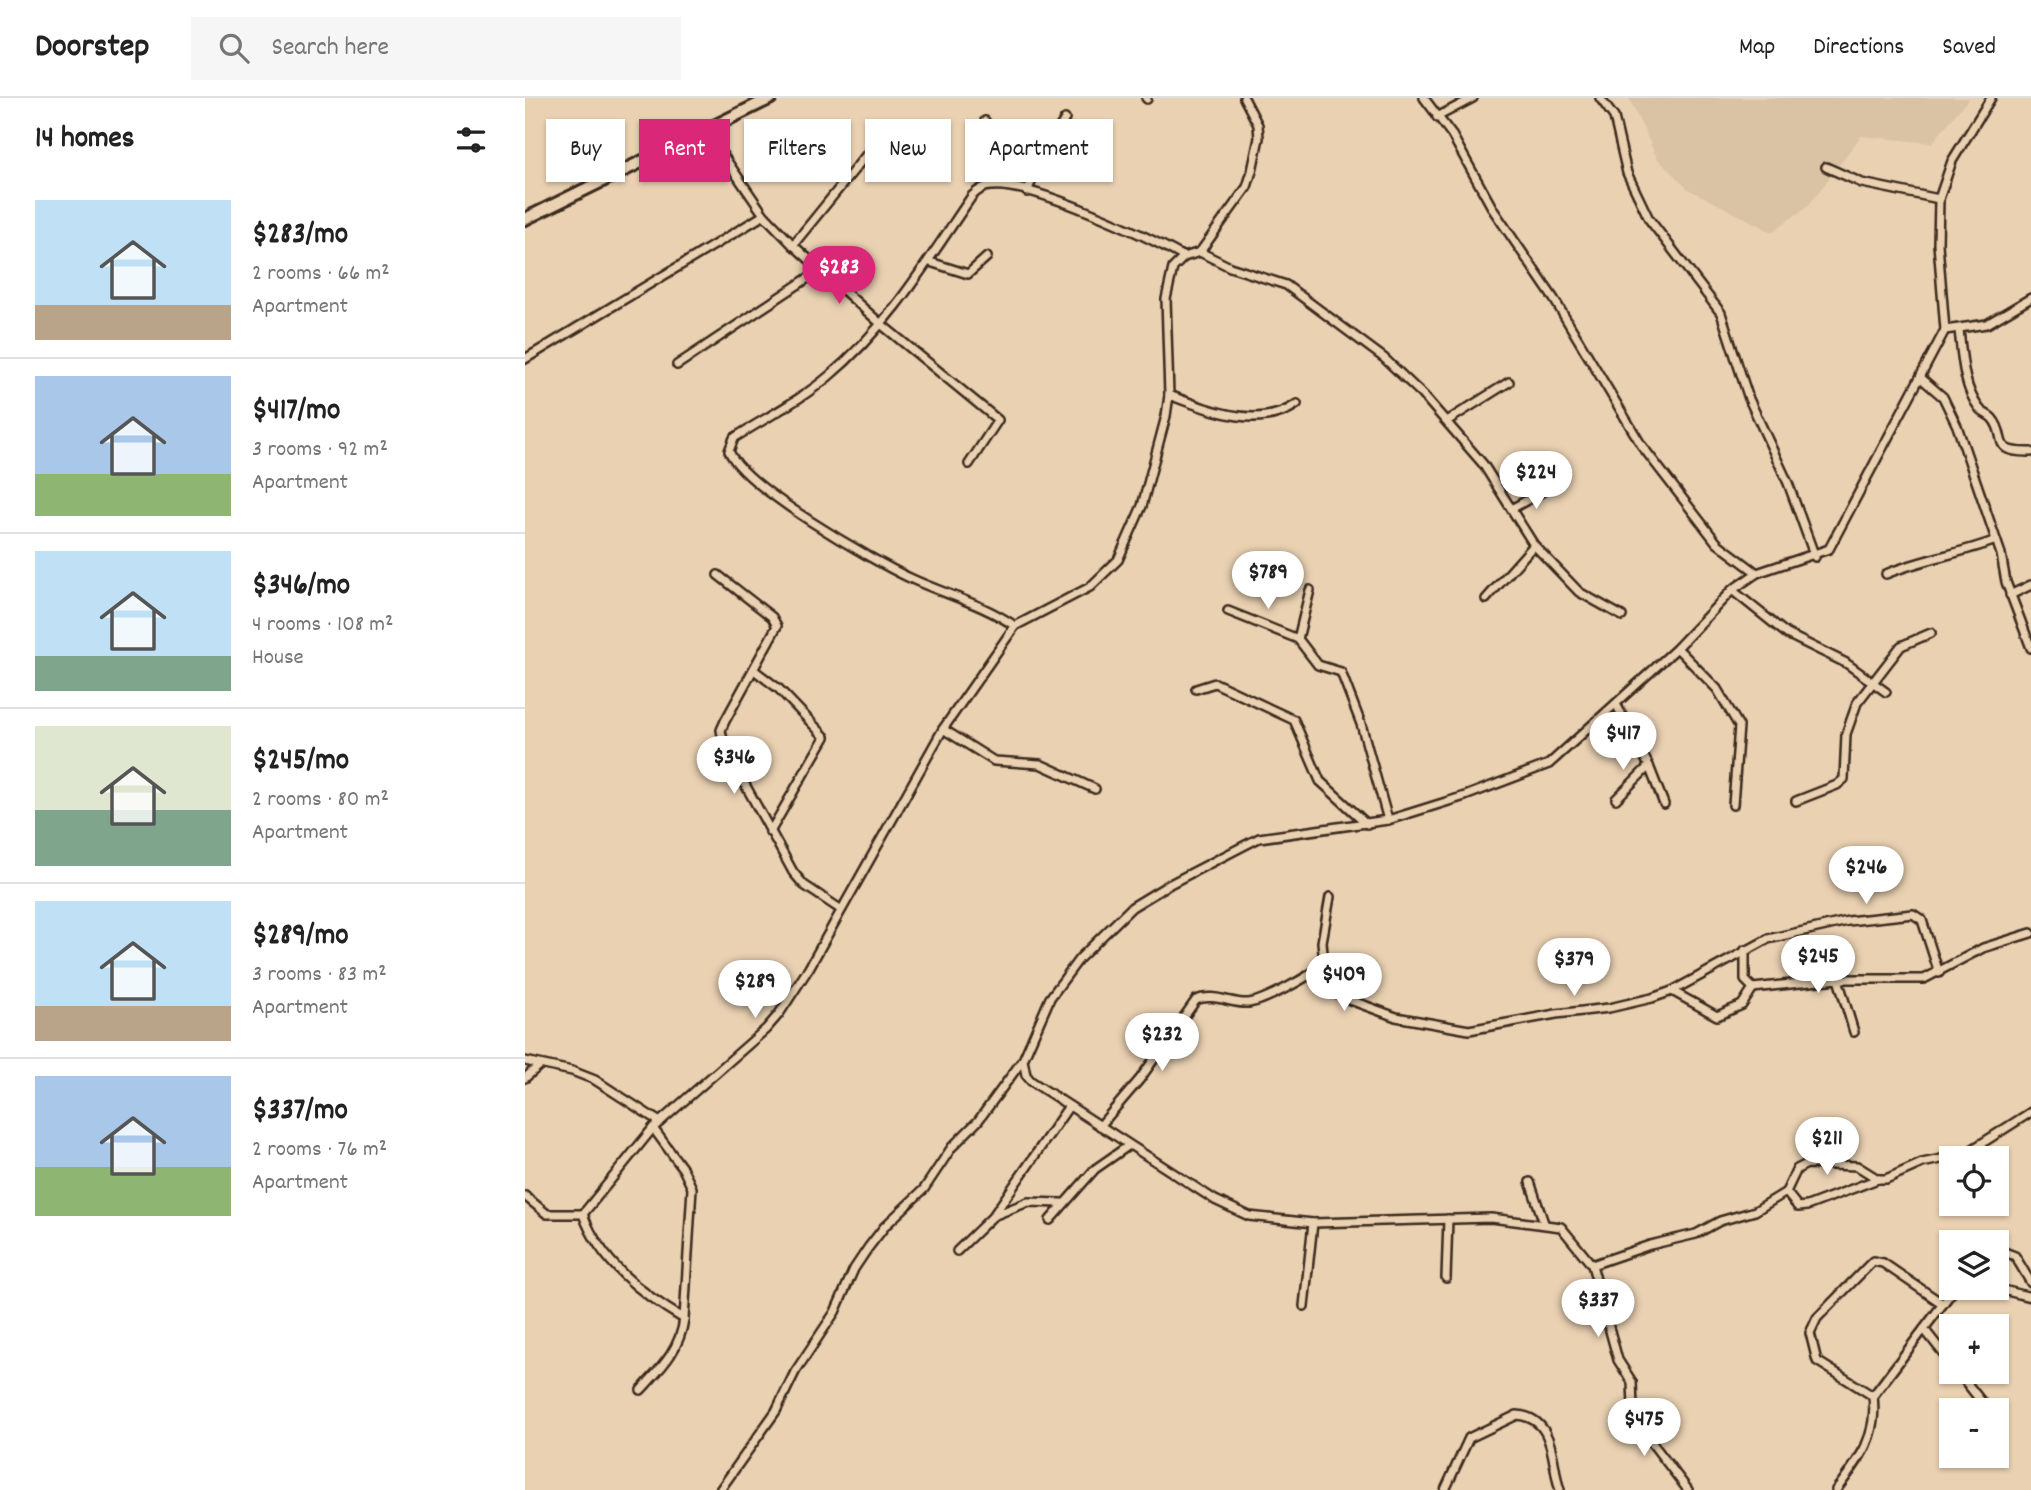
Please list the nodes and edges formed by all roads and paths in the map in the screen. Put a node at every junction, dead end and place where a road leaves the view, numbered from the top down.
1 (771, 98) edge
2 (1244, 98) edge
3 (1425, 98) edge
4 (1473, 98) edge
5 (1600, 98) edge
6 (1991, 98) edge
7 (1437, 117) junction
8 (726, 119) edge
9 (865, 156) edge
10 (639, 162) edge
11 (730, 165) edge
12 (1826, 167) dead end
13 (1005, 182) edge
14 (1031, 182) edge
15 (1004, 186) junction
16 (1027, 192) junction
17 (1939, 199) junction
18 (764, 215) junction
19 (525, 219) edge
20 (793, 245) junction
21 (1200, 252) junction
22 (987, 257) dead end
23 (1184, 257) junction
24 (930, 262) junction
25 (820, 270) junction
26 (2031, 298) edge
27 (881, 324) junction
28 (1945, 330) junction
29 (1959, 330) junction
30 (525, 359) edge
31 (677, 365) dead end
32 (1921, 377) junction
33 (1509, 382) dead end
34 (1169, 395) junction
35 (1297, 404) dead end
36 (1447, 421) junction
37 (2031, 452) edge
38 (969, 464) dead end
39 (1545, 490) dead end
40 (1513, 509) junction
41 (1996, 540) junction
42 (1534, 545) junction
43 (1815, 557) junction
44 (1757, 573) junction
45 (1887, 574) dead end
46 (717, 575) dead end
47 (2031, 584) edge
48 (1310, 590) dead end
49 (1733, 590) junction
50 (2010, 595) junction
51 (1486, 599) dead end
52 (1228, 611) dead end
53 (1622, 616) dead end
54 (1015, 626) junction
55 (1931, 634) dead end
56 (1298, 639) junction
57 (1677, 648) junction
58 (2031, 648) edge
59 (754, 670) junction
60 (1872, 680) junction
61 (1196, 689) dead end
62 (1886, 692) dead end
63 (1616, 704) junction
64 (943, 729) junction
65 (1649, 766) junction
66 (1095, 789) dead end
67 (1616, 799) dead end
68 (1795, 801) dead end
69 (1664, 804) dead end
70 (1733, 805) dead end
71 (1388, 820) junction
72 (1367, 824) junction
73 (770, 832) junction
74 (1330, 897) dead end
75 (840, 909) junction
76 (2031, 933) edge
77 (1745, 950) junction
78 (1316, 973) junction
79 (1939, 973) junction
80 (1837, 979) junction
81 (1753, 988) junction
82 (1672, 991) junction
83 (1854, 1032) dead end
84 (1023, 1060) junction
85 (525, 1061) edge
86 (540, 1065) junction
87 (525, 1078) edge
88 (1069, 1106) junction
89 (2031, 1112) edge
90 (660, 1122) junction
91 (1100, 1126) junction
92 (653, 1128) junction
93 (1128, 1146) junction
94 (1878, 1179) junction
95 (1530, 1182) dead end
96 (1786, 1192) junction
97 (525, 1196) edge
98 (1062, 1203) junction
99 (583, 1214) junction
100 (993, 1216) junction
101 (1448, 1219) junction
102 (1050, 1220) dead end
103 (1313, 1223) junction
104 (1544, 1223) junction
105 (957, 1251) dead end
106 (2009, 1254) edge
107 (1591, 1265) junction
108 (1446, 1278) dead end
109 (2031, 1283) edge
110 (2009, 1292) edge
111 (2031, 1297) edge
112 (1946, 1300) edge
113 (1943, 1304) junction
114 (1304, 1306) dead end
115 (684, 1319) junction
116 (1923, 1329) junction
117 (1939, 1348) edge
118 (1967, 1384) edge
119 (641, 1390) dead end
120 (1873, 1396) junction
121 (1979, 1398) edge
122 (720, 1490) edge
123 (1445, 1490) edge
124 (1560, 1490) edge
125 (1688, 1490) edge
126 (1836, 1490) edge

1 - 8 street
2 - 21 street
3 - 7 street
4 - 7 street
5 - 43 street
6 - 17 street
7 - 44 street
9 - 20 street
10 - 19 street
11 - 18 street
12 - 17 street
13 - 15 street
14 - 16 street
15 - 16 street
15 - 24 street
16 - 23 street
17 - 28 street
18 - 20 street
18 - 30 street
20 - 25 street
21 - 23 street
21 - 36 street
22 - 24 street
23 - 34 street
24 - 27 street
25 - 27 street
25 - 31 street
26 - 29 street
27 - 38 street
27 - 54 street
28 - 29 street
28 - 32 street
29 - 37 street
32 - 41 street
32 - 43 street
33 - 36 street
34 - 35 street
34 - 54 street
36 - 40 street
39 - 40 street
40 - 42 street
41 - 45 street
41 - 50 street
42 - 51 street
42 - 53 street
43 - 44 street
44 - 49 street
46 - 59 street
47 - 50 street
48 - 56 street
49 - 57 street
49 - 60 street
50 - 58 street
52 - 56 street
54 - 64 street
55 - 60 street
56 - 71 street
57 - 63 street
57 - 70 street
59 - 73 street
59 - 73 street
60 - 62 street
60 - 68 street
61 - 72 street
63 - 65 street
63 - 71 street
64 - 66 street
64 - 75 street
65 - 67 street
65 - 69 street
71 - 72 street
72 - 84 street
73 - 75 street
74 - 78 street
75 - 90 street
76 - 79 street
77 - 79 street
77 - 81 street
77 - 82 street
78 - 82 street
78 - 91 street
79 - 80 street
80 - 81 street
80 - 83 street
81 - 82 street
84 - 88 street
84 - 122 street
85 - 86 street
86 - 87 street
86 - 90 street
88 - 91 street
88 - 100 street
89 - 94 street
90 - 92 street
91 - 93 street
92 - 99 street
92 - 115 street
93 - 98 street
93 - 103 street
94 - 96 street
94 - 96 street
95 - 104 street
96 - 107 street
97 - 99 street
98 - 100 street
98 - 102 street
99 - 115 street
100 - 105 street
101 - 103 street
101 - 104 street
101 - 108 street
103 - 114 street
104 - 107 street
106 - 109 street
107 - 125 street
110 - 111 street
112 - 113 street
113 - 116 street
113 - 120 street
115 - 119 street
116 - 117 street
116 - 120 street
118 - 121 street
120 - 126 street
123 - 124 street

